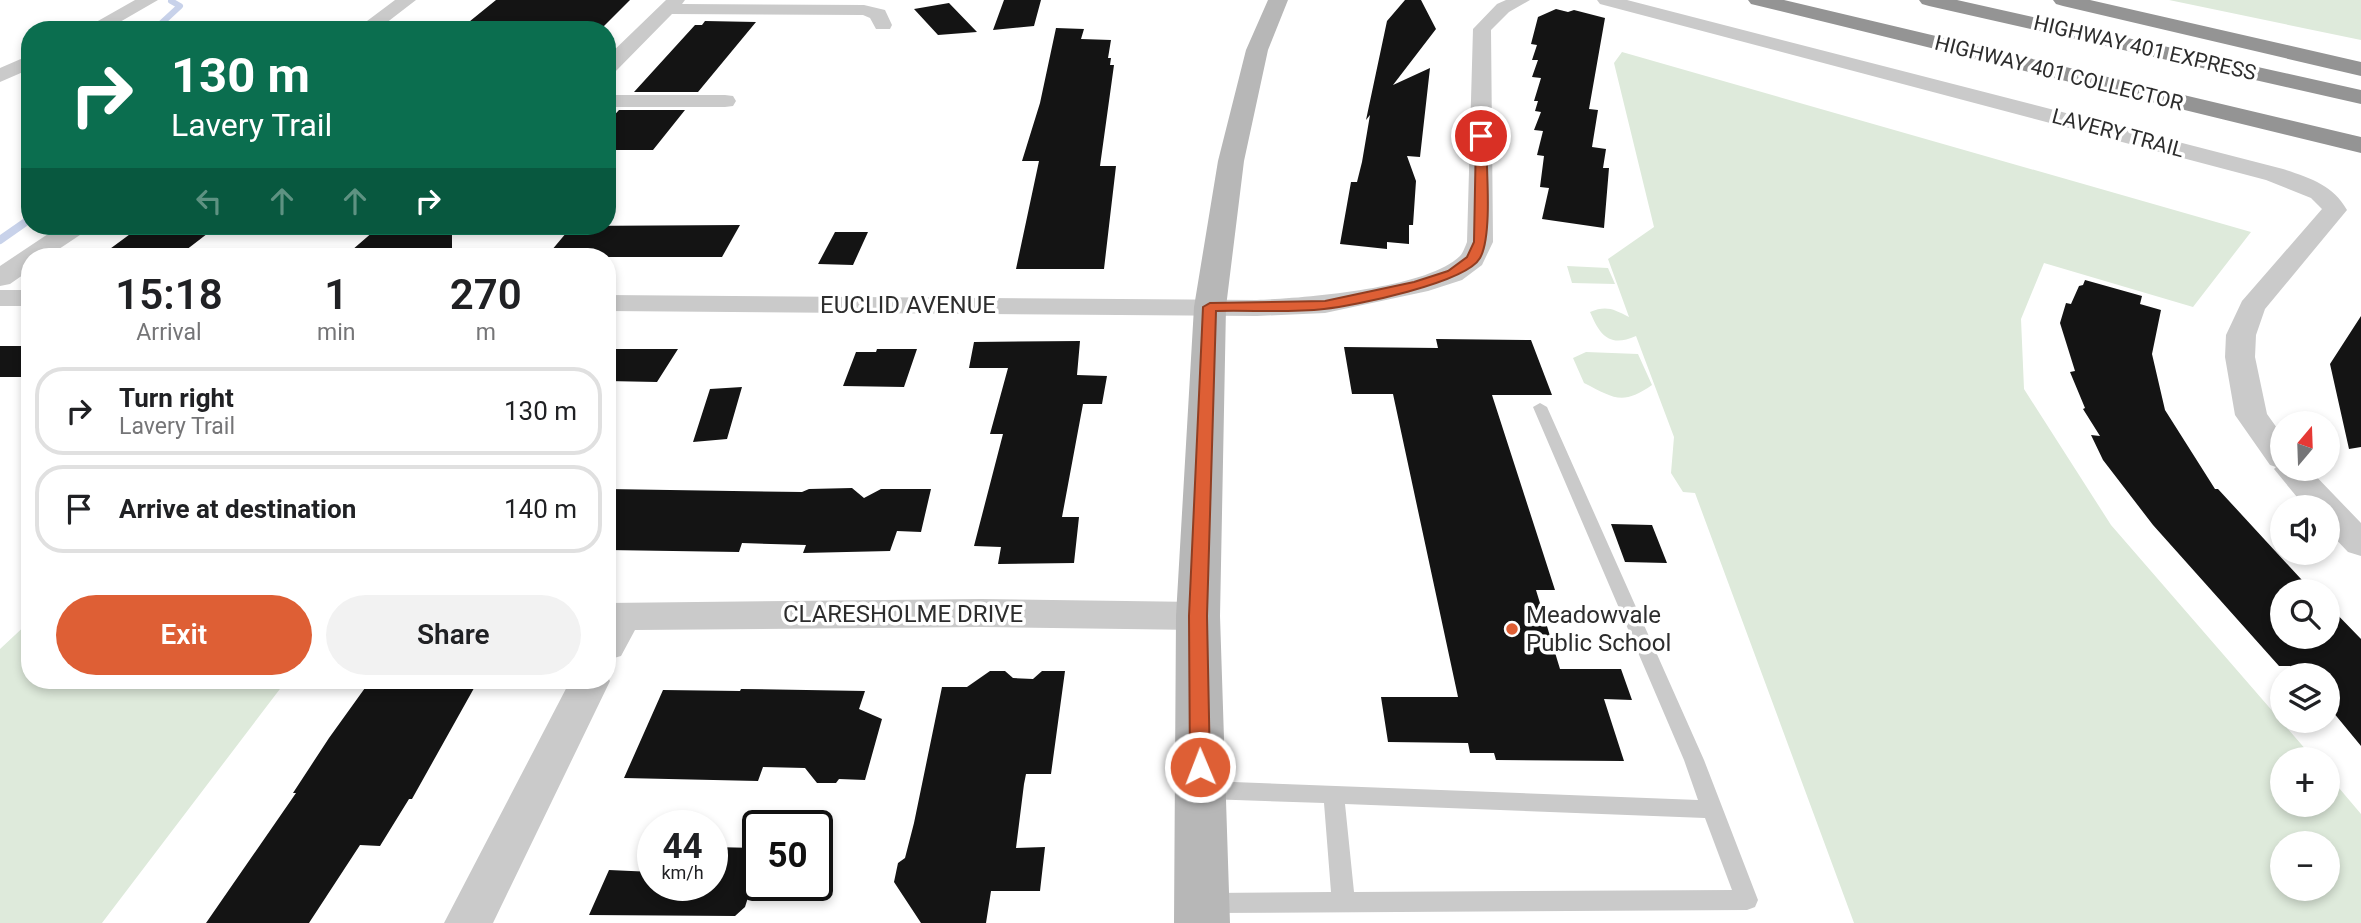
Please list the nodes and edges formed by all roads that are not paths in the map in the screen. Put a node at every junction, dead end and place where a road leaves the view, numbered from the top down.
1 (149, 0) edge
2 (407, 0) edge
3 (1278, 0) edge
4 (1521, 0) edge
5 (1606, 0) edge
6 (1758, 0) edge
7 (1930, 0) edge
8 (2018, 0) edge
9 (2063, 0) edge
10 (671, 4) edge
11 (1906, 12) dead end
12 (1252, 13) dead end
13 (108, 21) edge
14 (377, 21) edge
15 (883, 24) dead end
16 (1257, 50) junction
17 (616, 60) edge
18 (21, 66) edge
19 (2361, 69) edge
20 (2361, 75) edge
21 (0, 76) edge
22 (2361, 97) edge
23 (616, 101) edge
24 (725, 101) dead end
25 (2361, 118) edge
26 (2361, 145) edge
27 (63, 235) edge
28 (44, 248) edge
29 (21, 263) edge
30 (0, 278) edge
31 (0, 298) edge
32 (21, 298) edge
33 (616, 303) edge
34 (1210, 307) junction
35 (1540, 407) dead end
36 (2270, 441) edge
37 (2302, 481) edge
38 (2314, 495) edge
39 (2340, 523) edge
40 (2361, 544) edge
41 (1198, 616) junction
42 (616, 627) edge
43 (586, 689) edge
44 (1200, 790) junction
45 (1334, 794) junction
46 (1712, 809) junction
47 (1343, 901) junction
48 (1202, 913) edge
49 (468, 923) edge

1 - 13 street
2 - 14 street
3 - 16 main road
4 - 34 street
5 - 36 street, LAVERY TRAIL
6 - 26 highway, HIGHWAY 401 COLLECTOR
7 - 22 highway, HIGHWAY 401 EXPRESS
8 - 20 highway
9 - 19 highway
10 - 15 street
10 - 17 street
11 - 25 highway, HIGHWAY 401 EXPRESS
12 - 16 main road
16 - 34 main road
18 - 21 street
23 - 24 street
27 - 28 street
29 - 30 street
31 - 32 street
33 - 34 street, EUCLID AVENUE
34 - 41 main road
35 - 46 lane
37 - 38 street
39 - 40 street
41 - 42 street, CLARESHOLME DRIVE
41 - 44 main road
43 - 49 street
44 - 45 lane
44 - 48 main road
45 - 46 lane
45 - 47 lane
46 - 47 lane
47 - 48 lane

